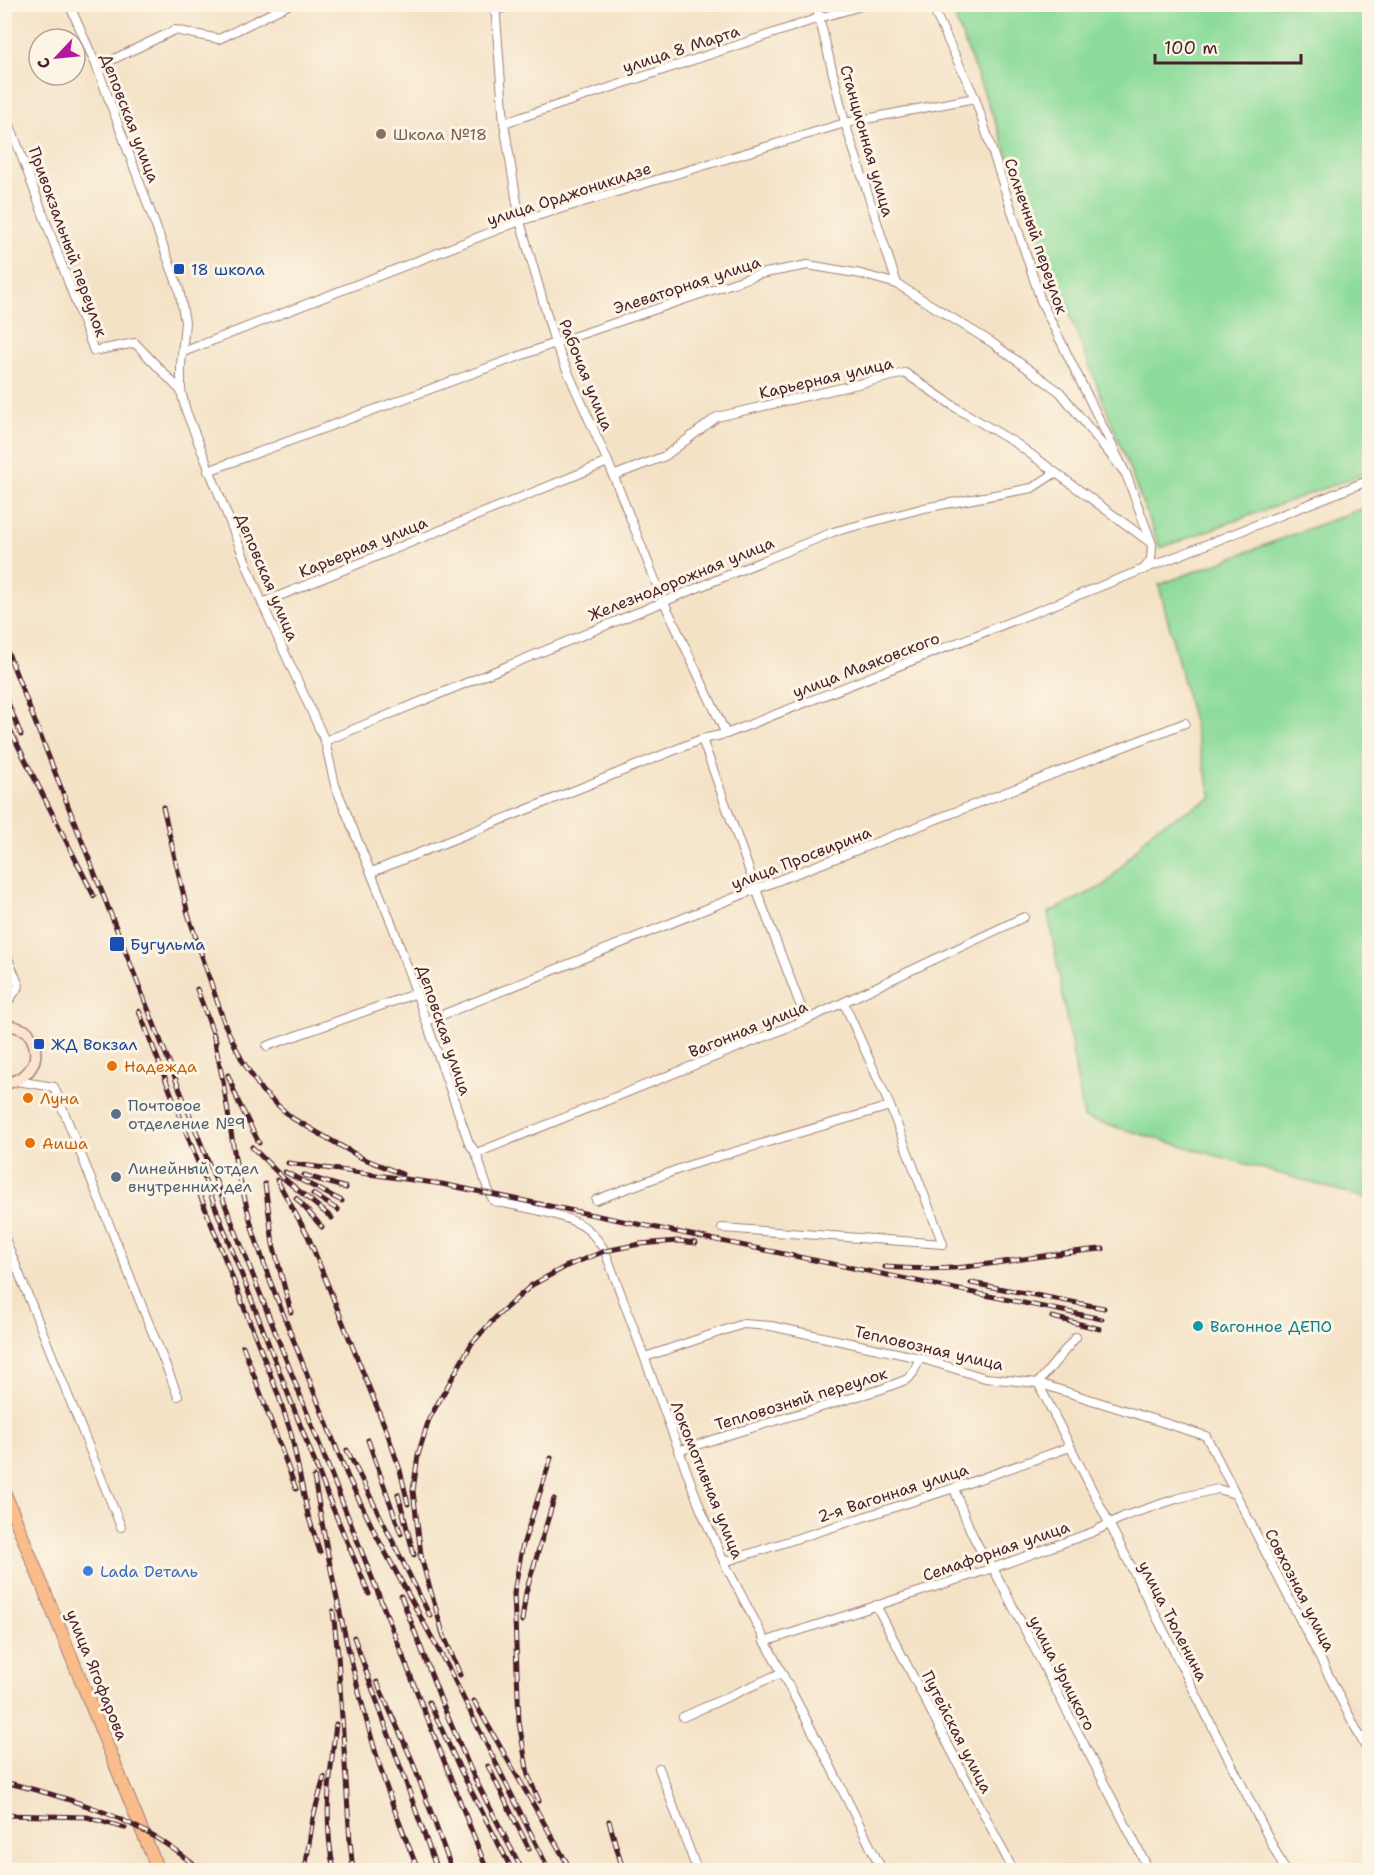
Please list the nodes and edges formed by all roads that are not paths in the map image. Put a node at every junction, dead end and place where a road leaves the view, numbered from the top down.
1 (69, 4) edge
2 (290, 4) edge
3 (516, 4) edge
4 (816, 4) edge
5 (868, 4) edge
6 (931, 4) edge
7 (495, 8) edge
8 (819, 18) junction
9 (97, 67) junction
10 (975, 98) junction
11 (4, 109) edge
12 (504, 123) junction
13 (845, 123) junction
14 (520, 221) junction
15 (897, 285) junction
16 (555, 343) junction
17 (183, 352) junction
18 (181, 392) junction
19 (608, 462) junction
20 (208, 471) junction
21 (1055, 473) junction
22 (1126, 474) junction
23 (613, 476) junction
24 (1370, 480) edge
25 (1152, 544) junction
26 (1142, 571) junction
27 (663, 600) junction
28 (262, 603) junction
29 (1185, 723) dead end
30 (726, 734) junction
31 (702, 739) junction
32 (325, 741) junction
33 (372, 872) junction
34 (756, 890) junction
35 (1024, 917) dead end
36 (4, 949) edge
37 (417, 993) junction
38 (843, 1003) junction
39 (4, 1007) edge
40 (806, 1020) junction
41 (427, 1021) junction
42 (4, 1026) edge
43 (267, 1046) dead end
44 (17, 1081) junction
45 (4, 1084) edge
46 (890, 1106) junction
47 (477, 1153) junction
48 (596, 1200) dead end
49 (722, 1228) dead end
50 (4, 1236) edge
51 (1076, 1337) dead end
52 (645, 1357) junction
53 (920, 1358) junction
54 (1038, 1383) junction
55 (178, 1396) dead end
56 (1206, 1436) joint
57 (1070, 1447) junction
58 (678, 1451) junction
59 (954, 1488) junction
60 (4, 1491) edge
61 (1235, 1494) junction
62 (1109, 1525) junction
63 (121, 1527) dead end
64 (724, 1562) junction
65 (993, 1568) junction
66 (876, 1605) junction
67 (764, 1642) junction
68 (781, 1673) junction
69 (683, 1717) dead end
70 (1370, 1756) edge
71 (659, 1768) dead end
72 (158, 1870) edge
73 (697, 1870) edge
74 (882, 1870) edge
75 (1013, 1870) edge
76 (1149, 1870) edge
77 (1285, 1870) edge

1 - 9 street, Деповская улица
2 - 9 street
3 - 7 street
4 - 8 street, Станционная улица
5 - 8 street, улица 8 Марта
6 - 10 street, Солнечный переулок
7 - 12 street, Рабочая улица
8 - 12 street, улица 8 Марта
8 - 13 street, Станционная улица
9 - 17 street, Деповская улица
10 - 13 street, улица Орджоникидзе
10 - 22 street, Солнечный переулок
11 - 18 street, Привокзальный переулок
12 - 14 street, Рабочая улица
13 - 14 street, улица Орджоникидзе
13 - 15 street, Станционная улица
14 - 16 street, Рабочая улица
14 - 17 street, улица Орджоникидзе
15 - 16 street, Элеваторная улица
15 - 22 street, Элеваторная улица
16 - 19 street, Рабочая улица
16 - 20 street, Элеваторная улица
17 - 18 street, Деповская улица
18 - 20 street, Деповская улица
19 - 23 street, Рабочая улица
19 - 28 street, Карьерная улица
20 - 28 street, Деповская улица
21 - 23 street, Карьерная улица
21 - 25 street, Карьерная улица
21 - 27 street, Железнодорожная улица
22 - 25 street, Солнечный переулок
23 - 27 street, Рабочая улица
24 - 26 street, улица Маяковского
25 - 26 street
26 - 30 street, улица Маяковского
27 - 30 street, Рабочая улица
27 - 32 street, Железнодорожная улица
28 - 32 street, Деповская улица
29 - 34 street, улица Просвирина
30 - 31 street, улица Маяковского
31 - 33 street, улица Маяковского
31 - 34 street
32 - 33 street, Деповская улица
33 - 37 street, Деповская улица
34 - 40 street
34 - 41 street, улица Просвирина
35 - 38 street, Вагонная улица
36 - 39 street
37 - 41 street, Деповская улица
37 - 43 street
38 - 40 street, Вагонная улица
38 - 46 street
40 - 47 street, Вагонная улица
41 - 47 street, Деповская улица
42 - 44 street
44 - 45 street
44 - 55 street
46 - 48 street
46 - 49 street
47 - 52 street, Локомотивная улица
50 - 63 street
51 - 54 street
52 - 53 street, Тепловозная улица
52 - 58 street, Локомотивная улица
53 - 54 street, Тепловозная улица
53 - 58 street, Тепловозный переулок
54 - 56 street, Тепловозная улица
54 - 57 street, улица Тюленина
56 - 61 street, Совхозная улица
57 - 59 street, 2-я Вагонная улица
57 - 62 street, улица Тюленина
58 - 64 street, Локомотивная улица
59 - 64 street, 2-я Вагонная улица
59 - 65 street, улица Урицкого
60 - 72 main road, улица Ягофарова
61 - 62 street, Семафорная улица
61 - 70 street, Совхозная улица
62 - 65 street, Семафорная улица
62 - 77 street, улица Тюленина
64 - 67 street, Локомотивная улица
65 - 66 street, Семафорная улица
65 - 76 street, улица Урицкого
66 - 67 street, Семафорная улица
66 - 75 street, Путейская улица
67 - 68 street, Локомотивная улица
68 - 69 street
68 - 74 street, Локомотивная улица
71 - 73 street

